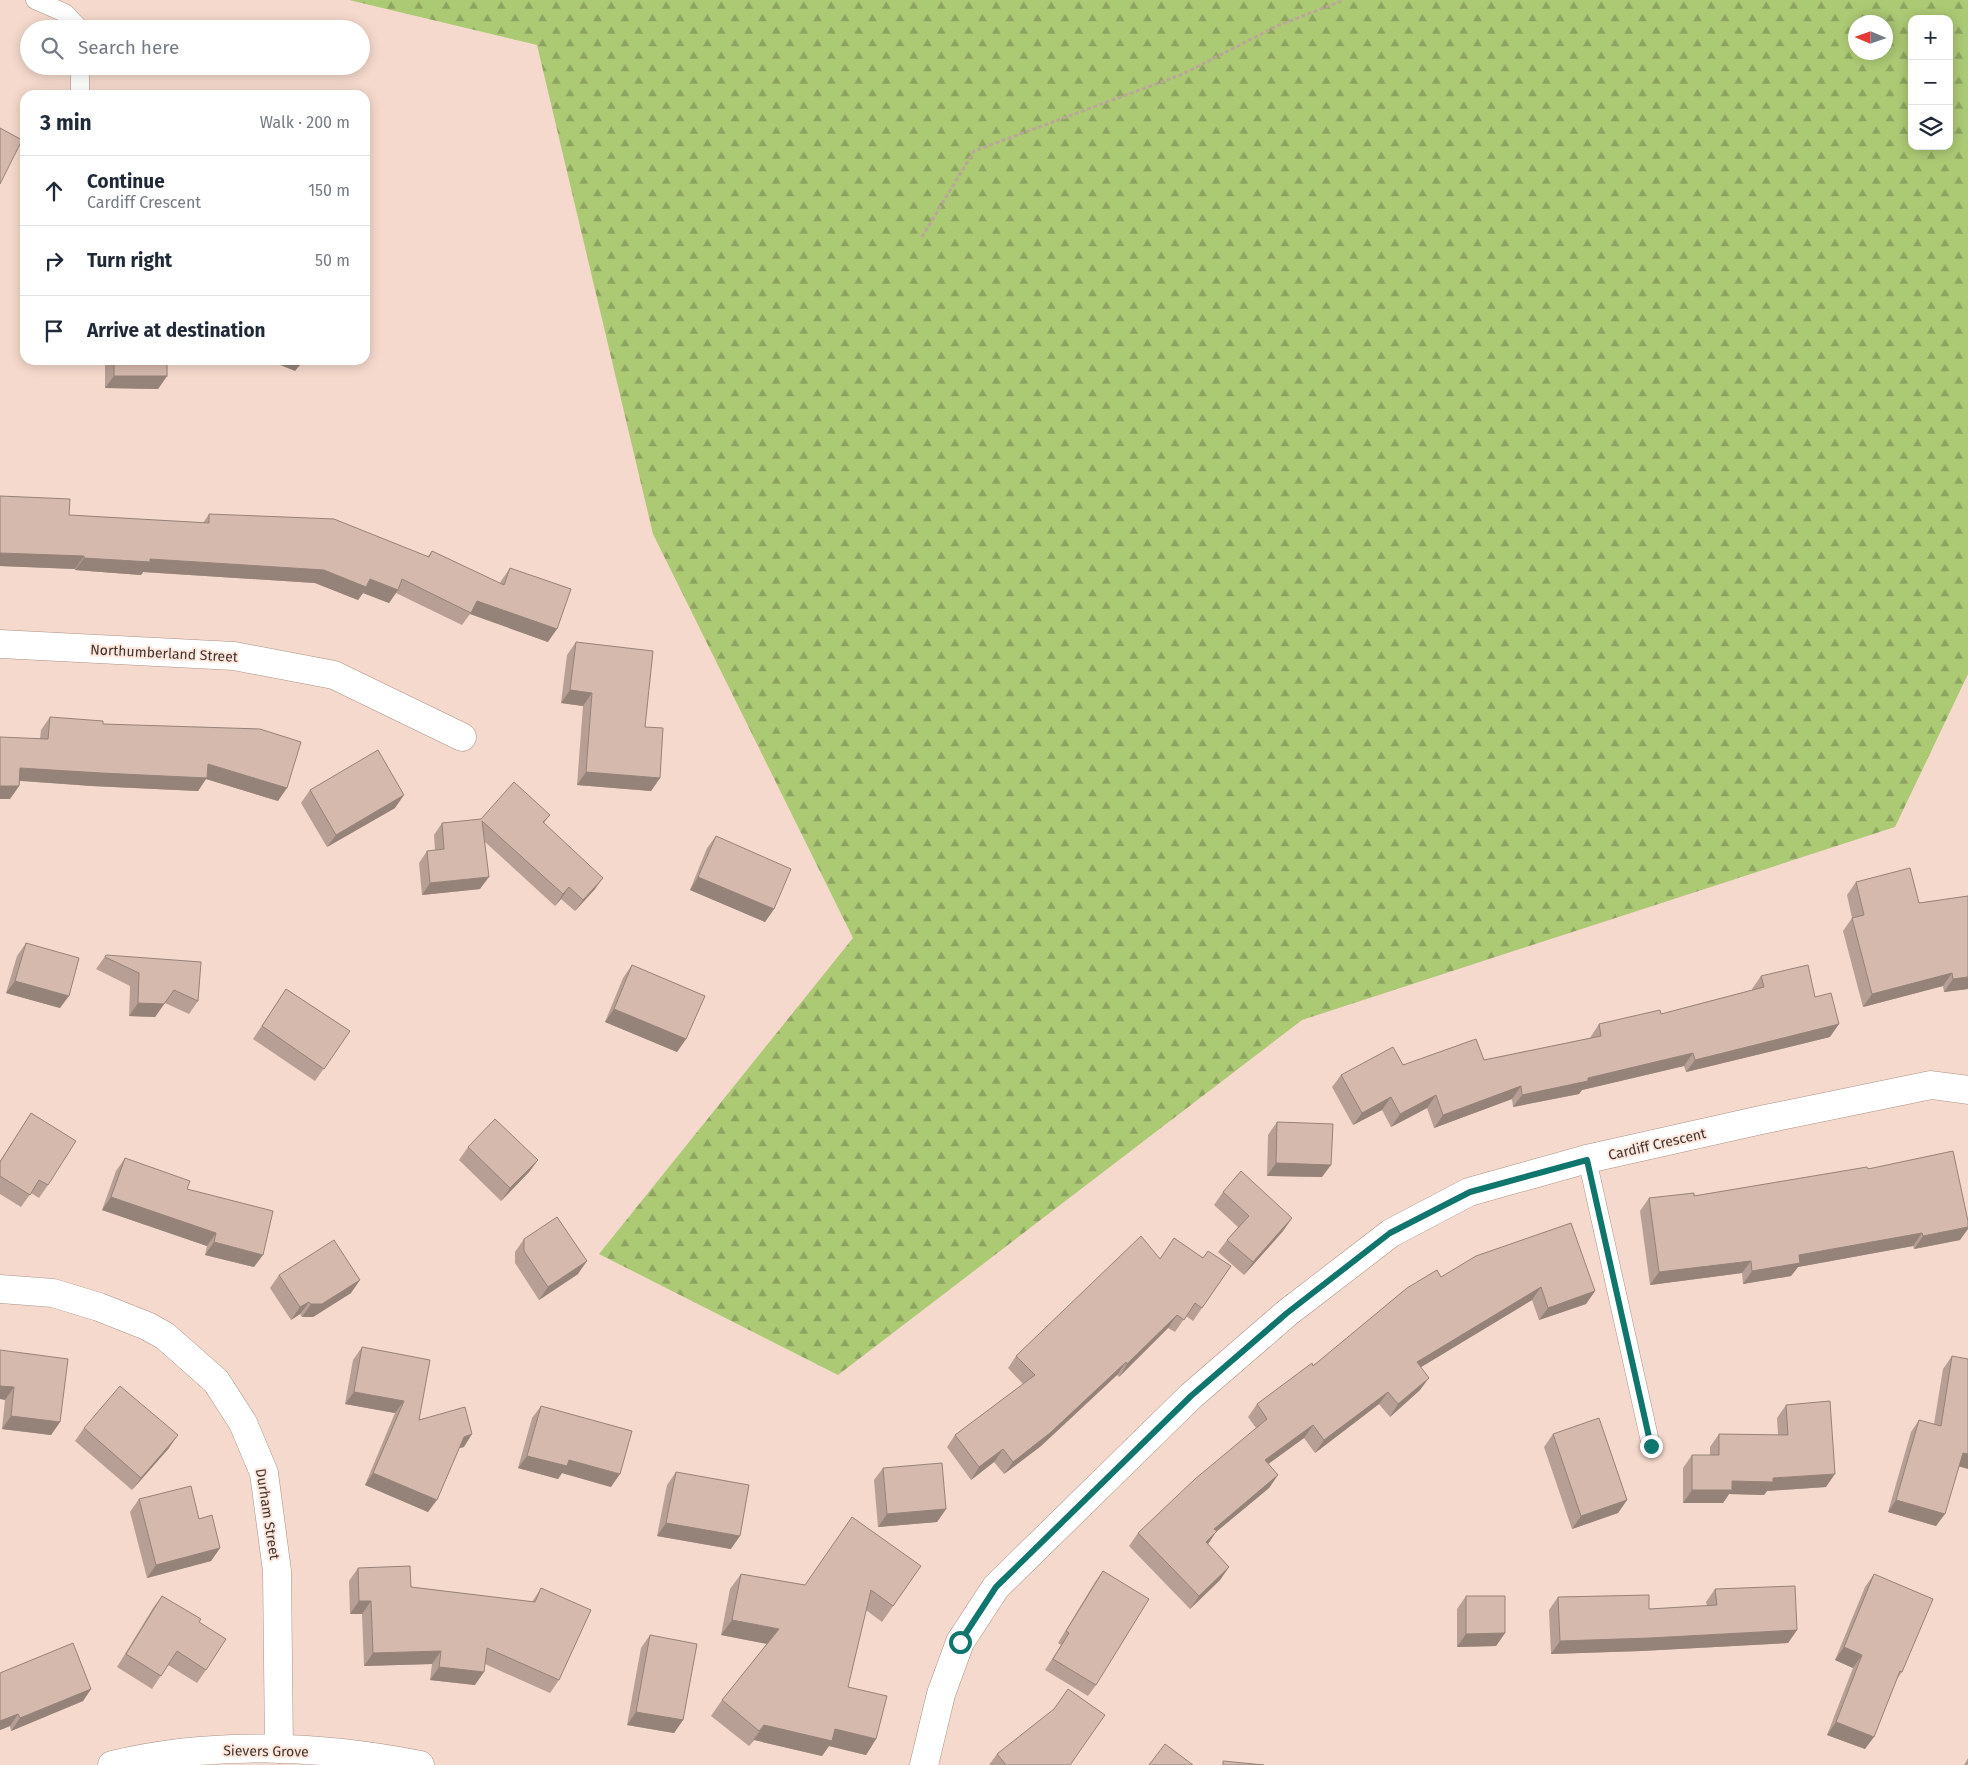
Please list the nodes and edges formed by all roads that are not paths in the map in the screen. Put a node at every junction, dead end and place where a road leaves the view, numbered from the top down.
1 (35, 0) edge
2 (72, 20) edge
3 (80, 75) edge
4 (80, 90) edge
5 (0, 644) edge
6 (462, 737) dead end
7 (1968, 1090) edge
8 (1587, 1160) junction
9 (0, 1289) edge
10 (1651, 1446) dead end
11 (279, 1749) junction
12 (112, 1765) edge
13 (420, 1765) edge
14 (924, 1765) edge

1 - 2 lane
3 - 4 lane
5 - 6 street, Northumberland Street
7 - 8 street, Cardiff Crescent
8 - 10 lane
8 - 14 street, Cardiff Crescent
9 - 11 street, Durham Street
11 - 12 street, Sievers Grove
11 - 13 street, Sievers Grove

